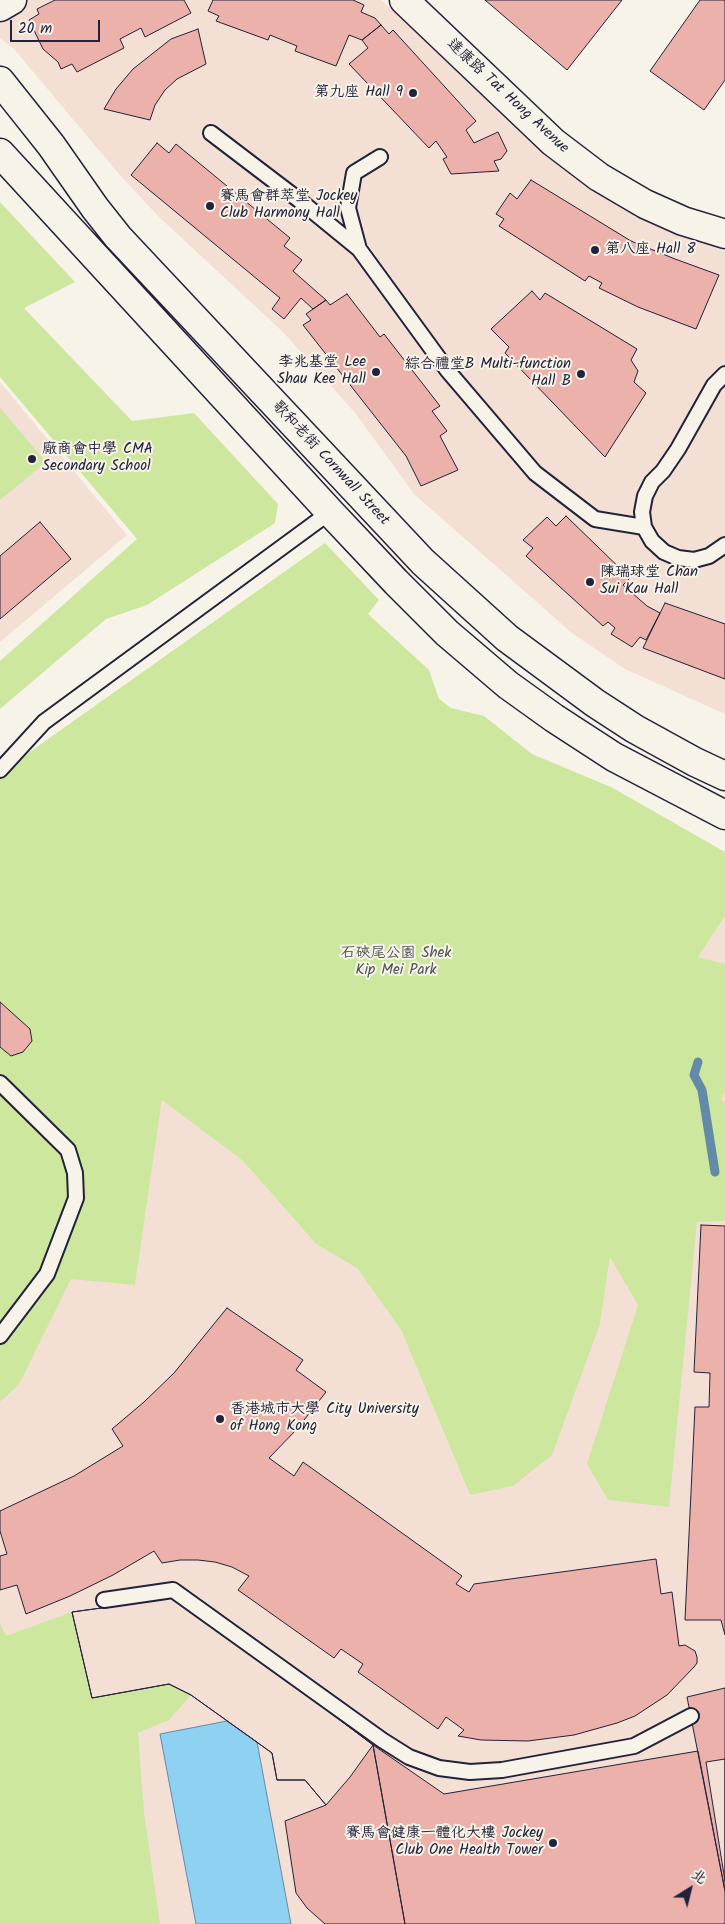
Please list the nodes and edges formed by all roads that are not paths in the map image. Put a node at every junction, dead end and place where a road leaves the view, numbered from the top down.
1 (12, 0) edge
2 (404, 0) edge
3 (0, 7) edge
4 (0, 81) edge
5 (211, 132) dead end
6 (0, 152) edge
7 (380, 157) dead end
8 (725, 234) edge
9 (359, 249) junction
10 (725, 374) edge
11 (330, 512) junction
12 (644, 527) junction
13 (725, 545) edge
14 (0, 770) edge
15 (725, 776) edge
16 (725, 815) edge
17 (0, 1083) edge
18 (0, 1336) edge
19 (104, 1600) dead end
20 (691, 1716) dead end

1 - 3 main road
2 - 8 main road, 達康路 Tat Hong Avenue
4 - 15 main road, 歌和老街 Cornwall Street
5 - 9 lane
6 - 11 main road
7 - 9 lane
9 - 12 lane
10 - 12 lane
11 - 14 lane
11 - 16 main road
12 - 13 lane
17 - 18 lane
19 - 20 lane

